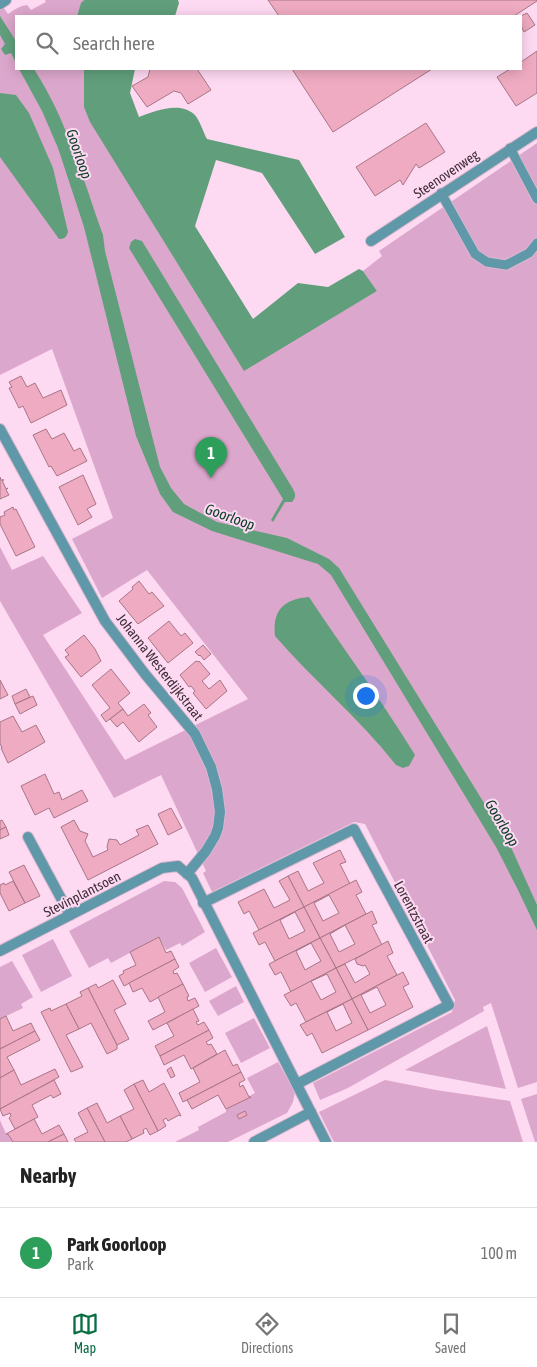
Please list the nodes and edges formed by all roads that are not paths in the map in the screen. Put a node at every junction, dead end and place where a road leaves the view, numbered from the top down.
1 (6, 0) edge
2 (0, 4) edge
3 (537, 132) edge
4 (510, 148) junction
5 (442, 193) junction
6 (537, 199) edge
7 (371, 241) dead end
8 (537, 243) edge
9 (0, 429) edge
10 (28, 837) dead end
11 (187, 874) junction
12 (203, 903) junction
13 (70, 915) junction
14 (0, 951) edge
15 (297, 1084) junction
16 (311, 1112) junction
17 (254, 1142) edge
18 (326, 1142) edge

1 - 2 street
3 - 4 street, Steenovenweg
4 - 5 street, Steenovenweg
4 - 6 lane
5 - 7 street, Steenovenweg
5 - 8 lane
9 - 11 street, Johanna Westerdijkstraat
10 - 13 street
11 - 12 street
11 - 13 street, Stevinplantsoen
12 - 15 street
12 - 15 street, Lorentzstraat
13 - 14 street, Stevinplantsoen
15 - 16 street
16 - 17 street
16 - 18 street

